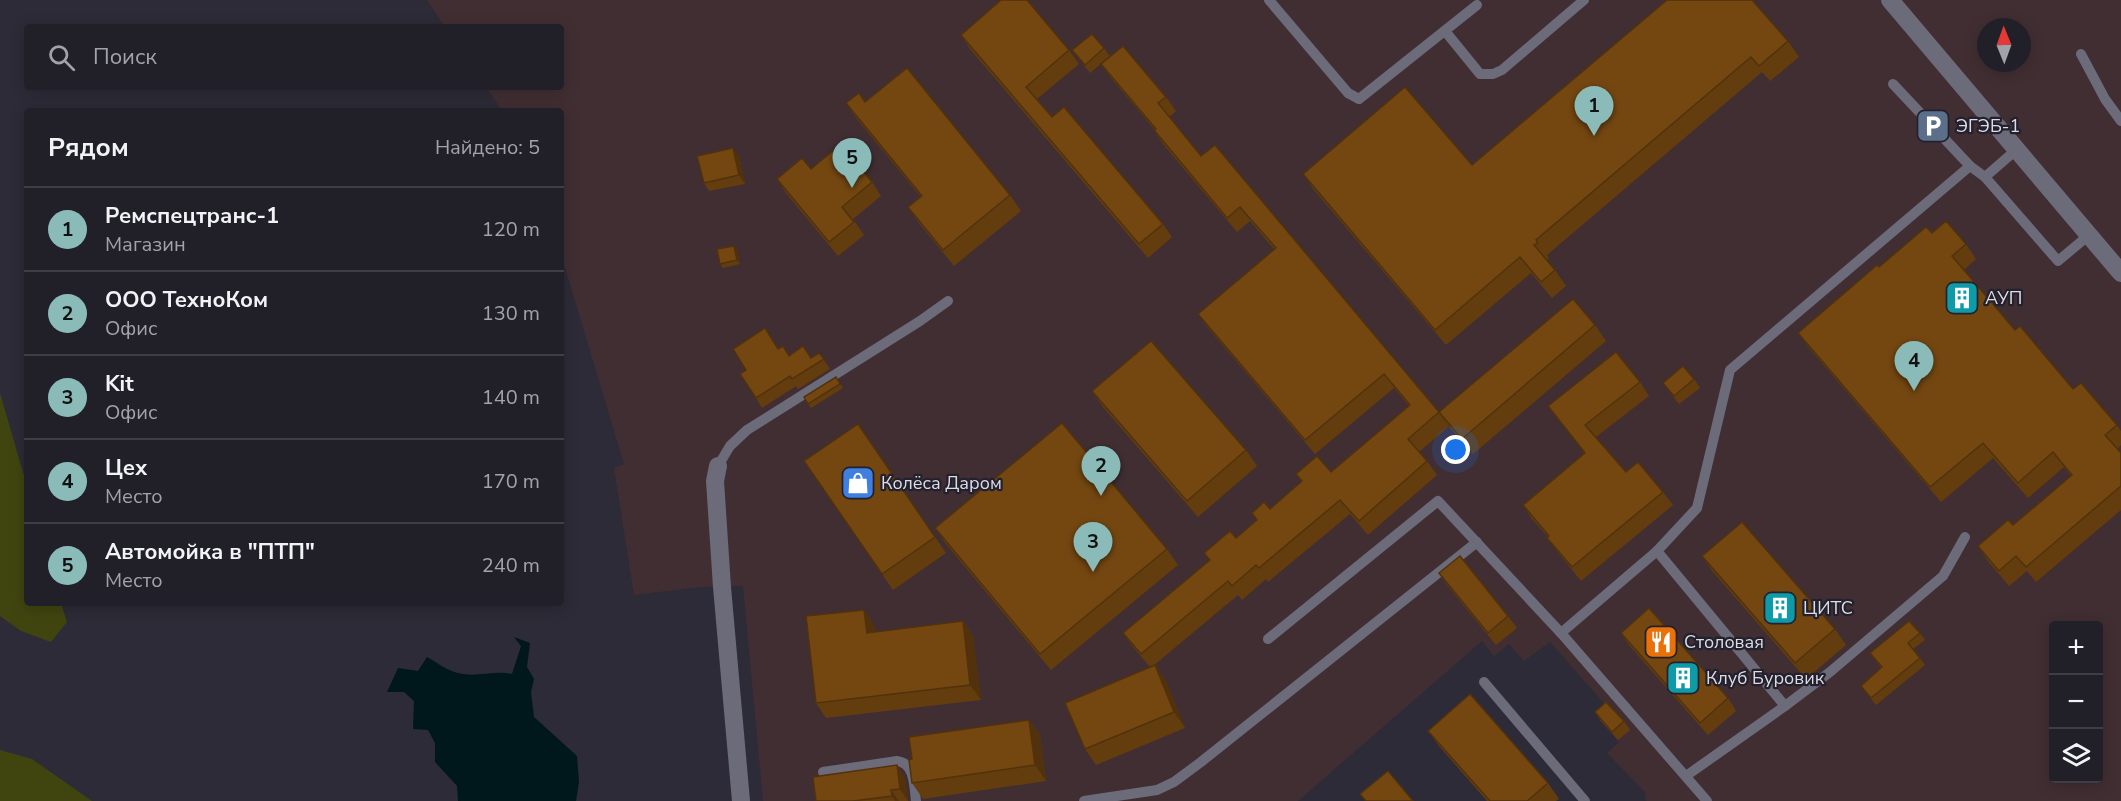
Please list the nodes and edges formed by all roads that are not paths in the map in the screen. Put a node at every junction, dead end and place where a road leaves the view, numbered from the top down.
1 (1269, 0) edge
2 (1584, 0) edge
3 (1890, 0) edge
4 (1478, 2) edge
5 (1445, 31) junction
6 (2081, 54) dead end
7 (1893, 84) dead end
8 (2121, 121) edge
9 (2016, 150) junction
10 (1970, 166) junction
11 (1985, 177) junction
12 (2089, 235) junction
13 (2121, 273) edge
14 (948, 301) dead end
15 (718, 466) joint
16 (1965, 537) dead end
17 (1477, 542) junction
18 (1657, 551) junction
19 (1561, 633) junction
20 (1268, 639) dead end
21 (1484, 682) dead end
22 (1785, 706) junction
23 (823, 772) dead end
24 (1686, 776) junction
25 (741, 801) edge
26 (916, 801) edge
27 (1084, 801) edge
28 (1585, 801) edge
29 (1707, 801) edge

1 - 5 lane
2 - 5 lane
3 - 9 main road
4 - 5 lane
6 - 8 lane
7 - 10 lane
9 - 11 lane
9 - 12 main road
10 - 11 lane
10 - 18 lane
11 - 12 lane
12 - 13 main road
14 - 15 lane
15 - 25 main road
16 - 22 lane
17 - 19 lane
17 - 20 lane
17 - 27 lane
18 - 19 lane
18 - 22 lane
19 - 24 lane
21 - 28 lane
22 - 24 lane
23 - 26 lane
24 - 29 lane

